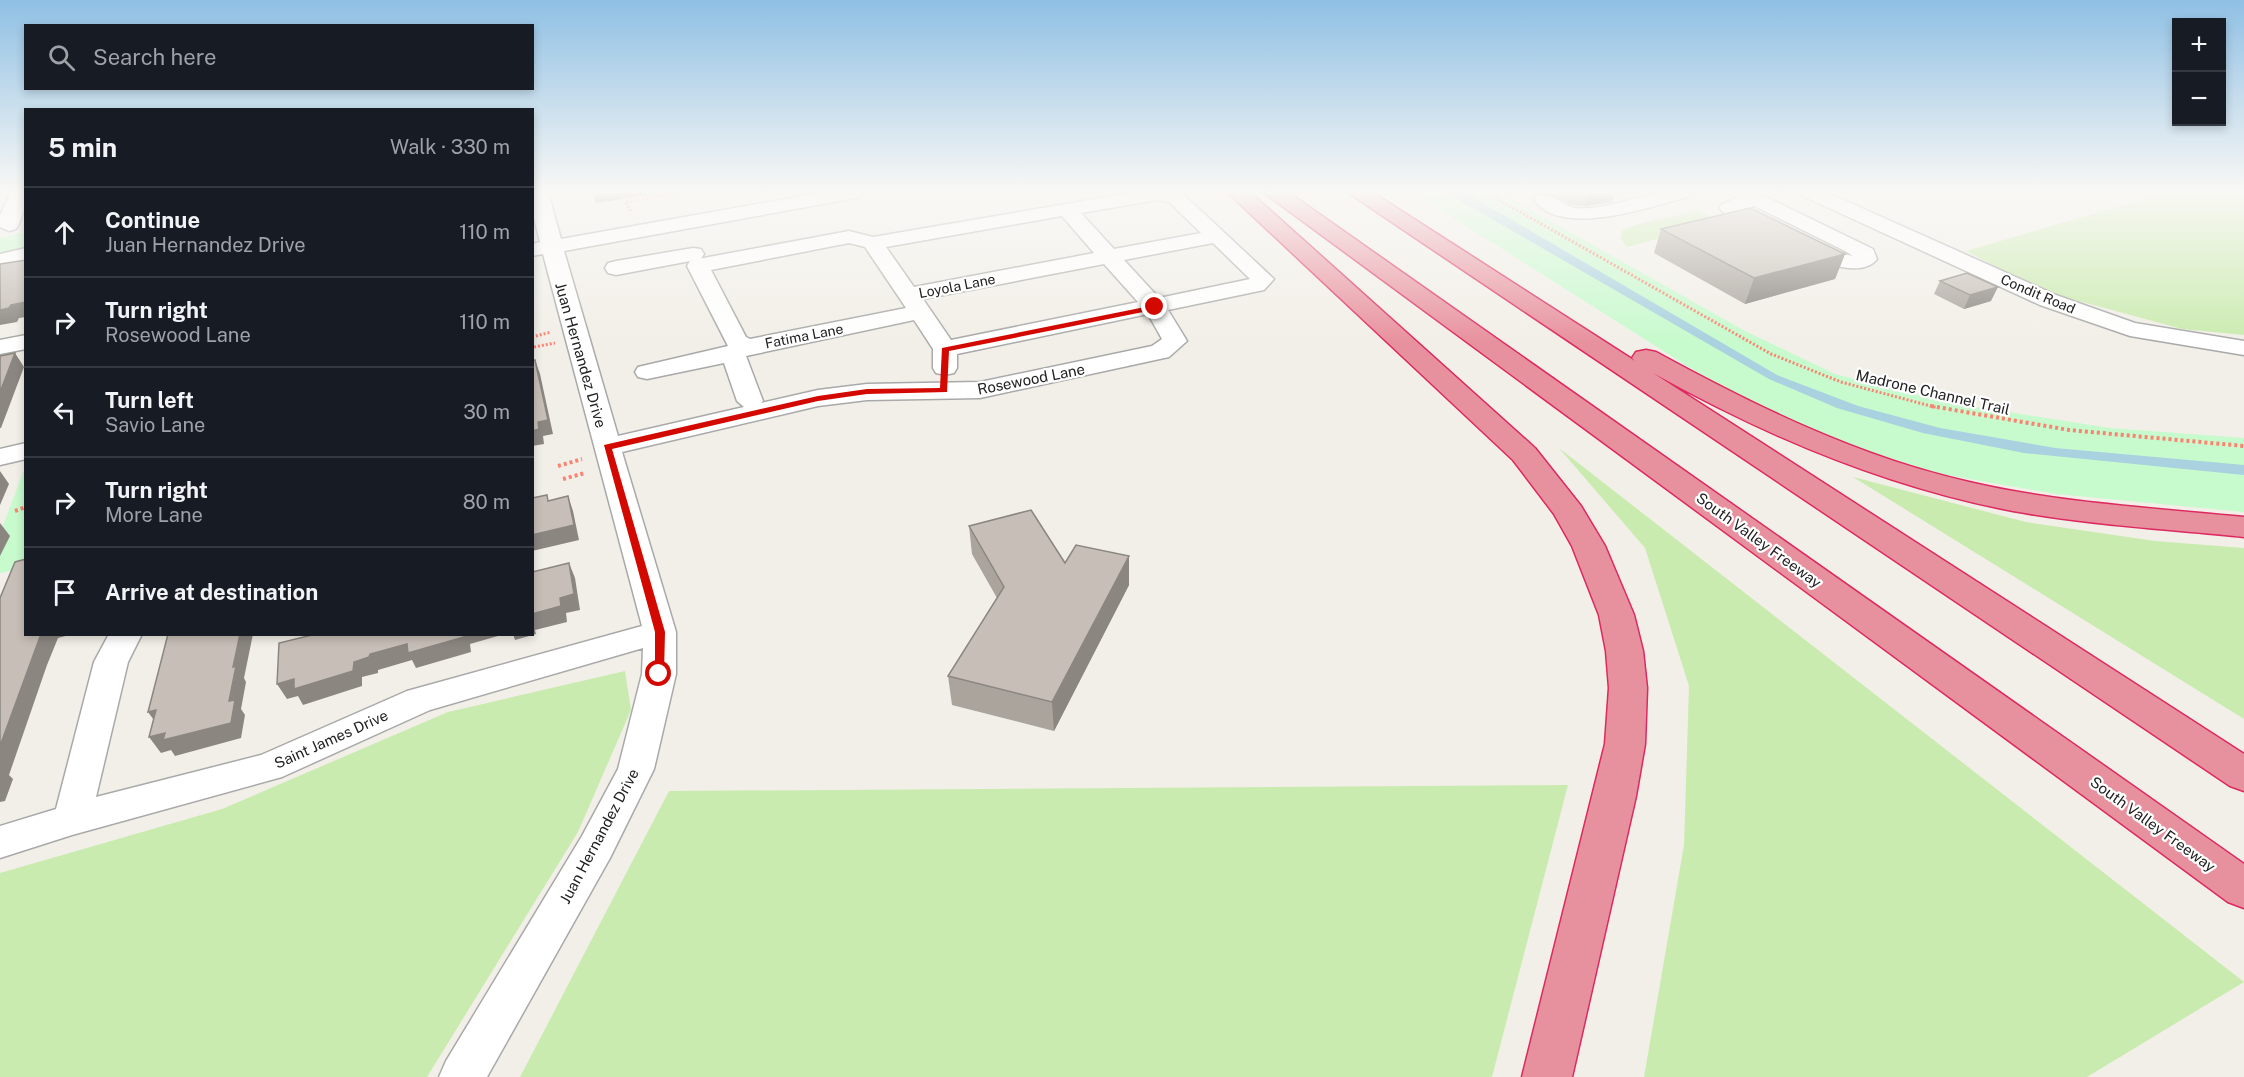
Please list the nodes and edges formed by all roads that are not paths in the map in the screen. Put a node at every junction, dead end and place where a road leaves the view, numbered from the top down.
1 (574, 242) edge
2 (806, 242) edge
3 (870, 242) edge
4 (877, 242) edge
5 (1097, 242) edge
6 (1184, 242) edge
7 (1225, 242) edge
8 (1293, 242) edge
9 (1344, 242) edge
10 (1434, 242) edge
11 (1446, 242) edge
12 (1841, 242) edge
13 (1915, 242) edge
14 (1923, 242) edge
15 (873, 243) junction
16 (542, 248) edge
17 (24, 254) edge
18 (693, 256) junction
19 (1110, 256) junction
20 (0, 260) edge
21 (616, 268) dead end
22 (915, 304) junction
23 (1155, 307) junction
24 (24, 342) edge
25 (0, 347) edge
26 (2244, 348) edge
27 (945, 349) junction
28 (739, 350) junction
29 (647, 372) dead end
30 (944, 390) junction
31 (750, 401) dead end
32 (24, 451) edge
33 (594, 453) junction
34 (0, 457) edge
35 (2244, 527) edge
36 (660, 632) junction
37 (125, 636) edge
38 (2122, 695) junction
39 (2244, 766) edge
40 (2244, 775) edge
41 (72, 819) junction
42 (0, 842) edge
43 (2244, 889) edge
44 (462, 1077) edge
45 (1547, 1077) edge

1 - 16 street
2 - 18 street
3 - 15 street
4 - 15 street
5 - 19 street, Rosewood Lane
6 - 19 street, Loyola Lane
7 - 23 street
8 - 45 highway
9 - 43 highway, South Valley Freeway
10 - 38 highway
11 - 35 highway
12 - 13 street
14 - 26 street, Condit Road
15 - 22 street
16 - 33 street, Juan Hernandez Drive
17 - 20 street
18 - 21 street
18 - 28 street, Fatima Lane
19 - 22 street, Loyola Lane
19 - 23 street, Rosewood Lane
22 - 27 street
22 - 28 street, Fatima Lane
23 - 27 street
23 - 30 street, Rosewood Lane
24 - 25 street
27 - 30 street
28 - 29 street
28 - 31 street
30 - 33 street, Rosewood Lane
32 - 34 street
33 - 36 street, Juan Hernandez Drive
36 - 41 street, Saint James Drive
36 - 44 street, Juan Hernandez Drive
37 - 41 street
38 - 39 highway
38 - 40 highway
41 - 42 street, Saint James Drive

